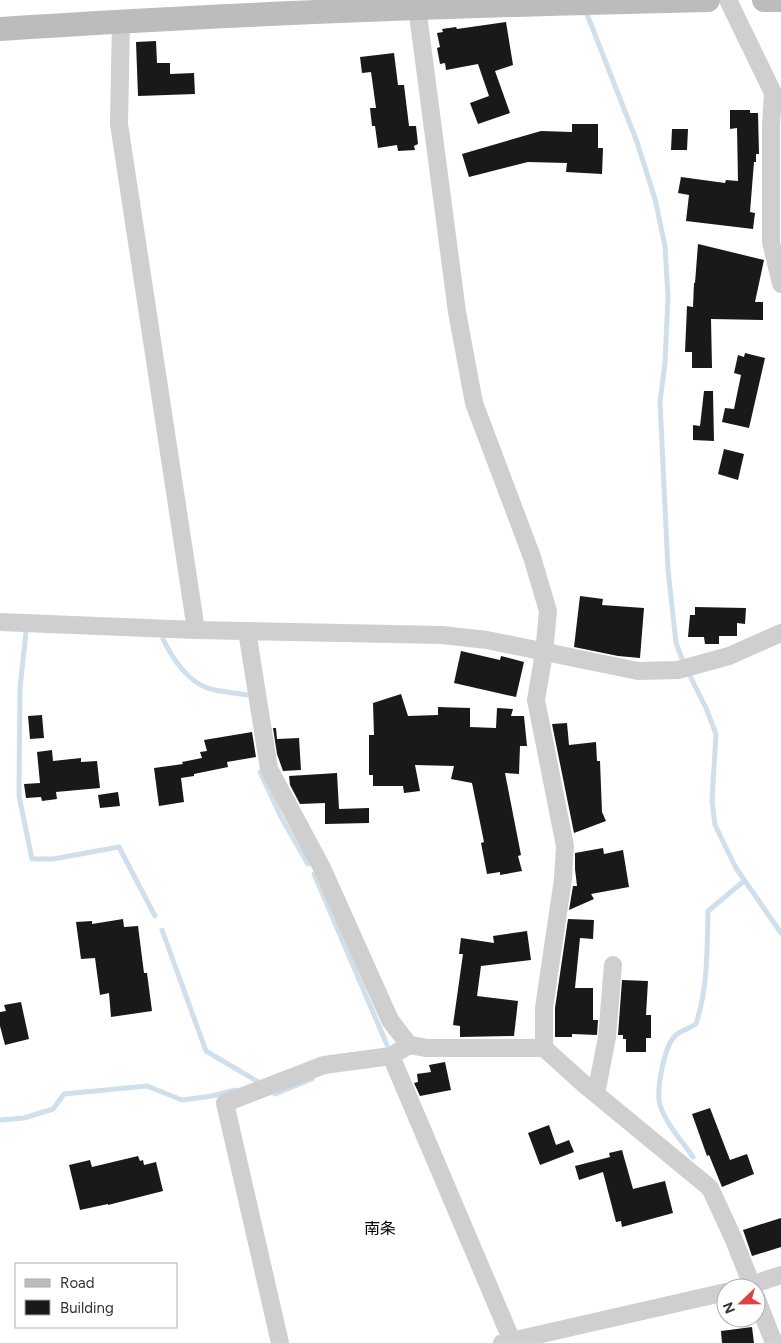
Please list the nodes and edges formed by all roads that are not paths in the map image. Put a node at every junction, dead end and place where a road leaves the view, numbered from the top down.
1 (708, 0) edge
2 (728, 0) edge
3 (764, 0) edge
4 (781, 0) edge
5 (418, 4) edge
6 (120, 21) junction
7 (0, 29) edge
8 (777, 96) edge
9 (781, 284) edge
10 (0, 622) edge
11 (196, 630) junction
12 (247, 631) junction
13 (781, 633) edge
14 (544, 652) junction
15 (613, 965) dead end
16 (409, 1045) junction
17 (544, 1048) junction
18 (391, 1056) junction
19 (596, 1094) junction
20 (781, 1275) edge
21 (746, 1278) edge
22 (766, 1282) edge
23 (716, 1294) edge
24 (766, 1325) edge
25 (507, 1342) edge
26 (280, 1343) edge
27 (774, 1343) edge

1 - 5 street
2 - 8 street
3 - 4 street
5 - 6 street
5 - 14 street
6 - 7 street
6 - 11 street
8 - 9 street
10 - 11 street
11 - 12 street
12 - 14 street
12 - 16 street
13 - 14 street
14 - 17 street
15 - 19 street
16 - 17 street
16 - 18 street
17 - 19 street
18 - 25 street
18 - 26 street
19 - 21 street
20 - 22 street
23 - 25 street
24 - 27 street

